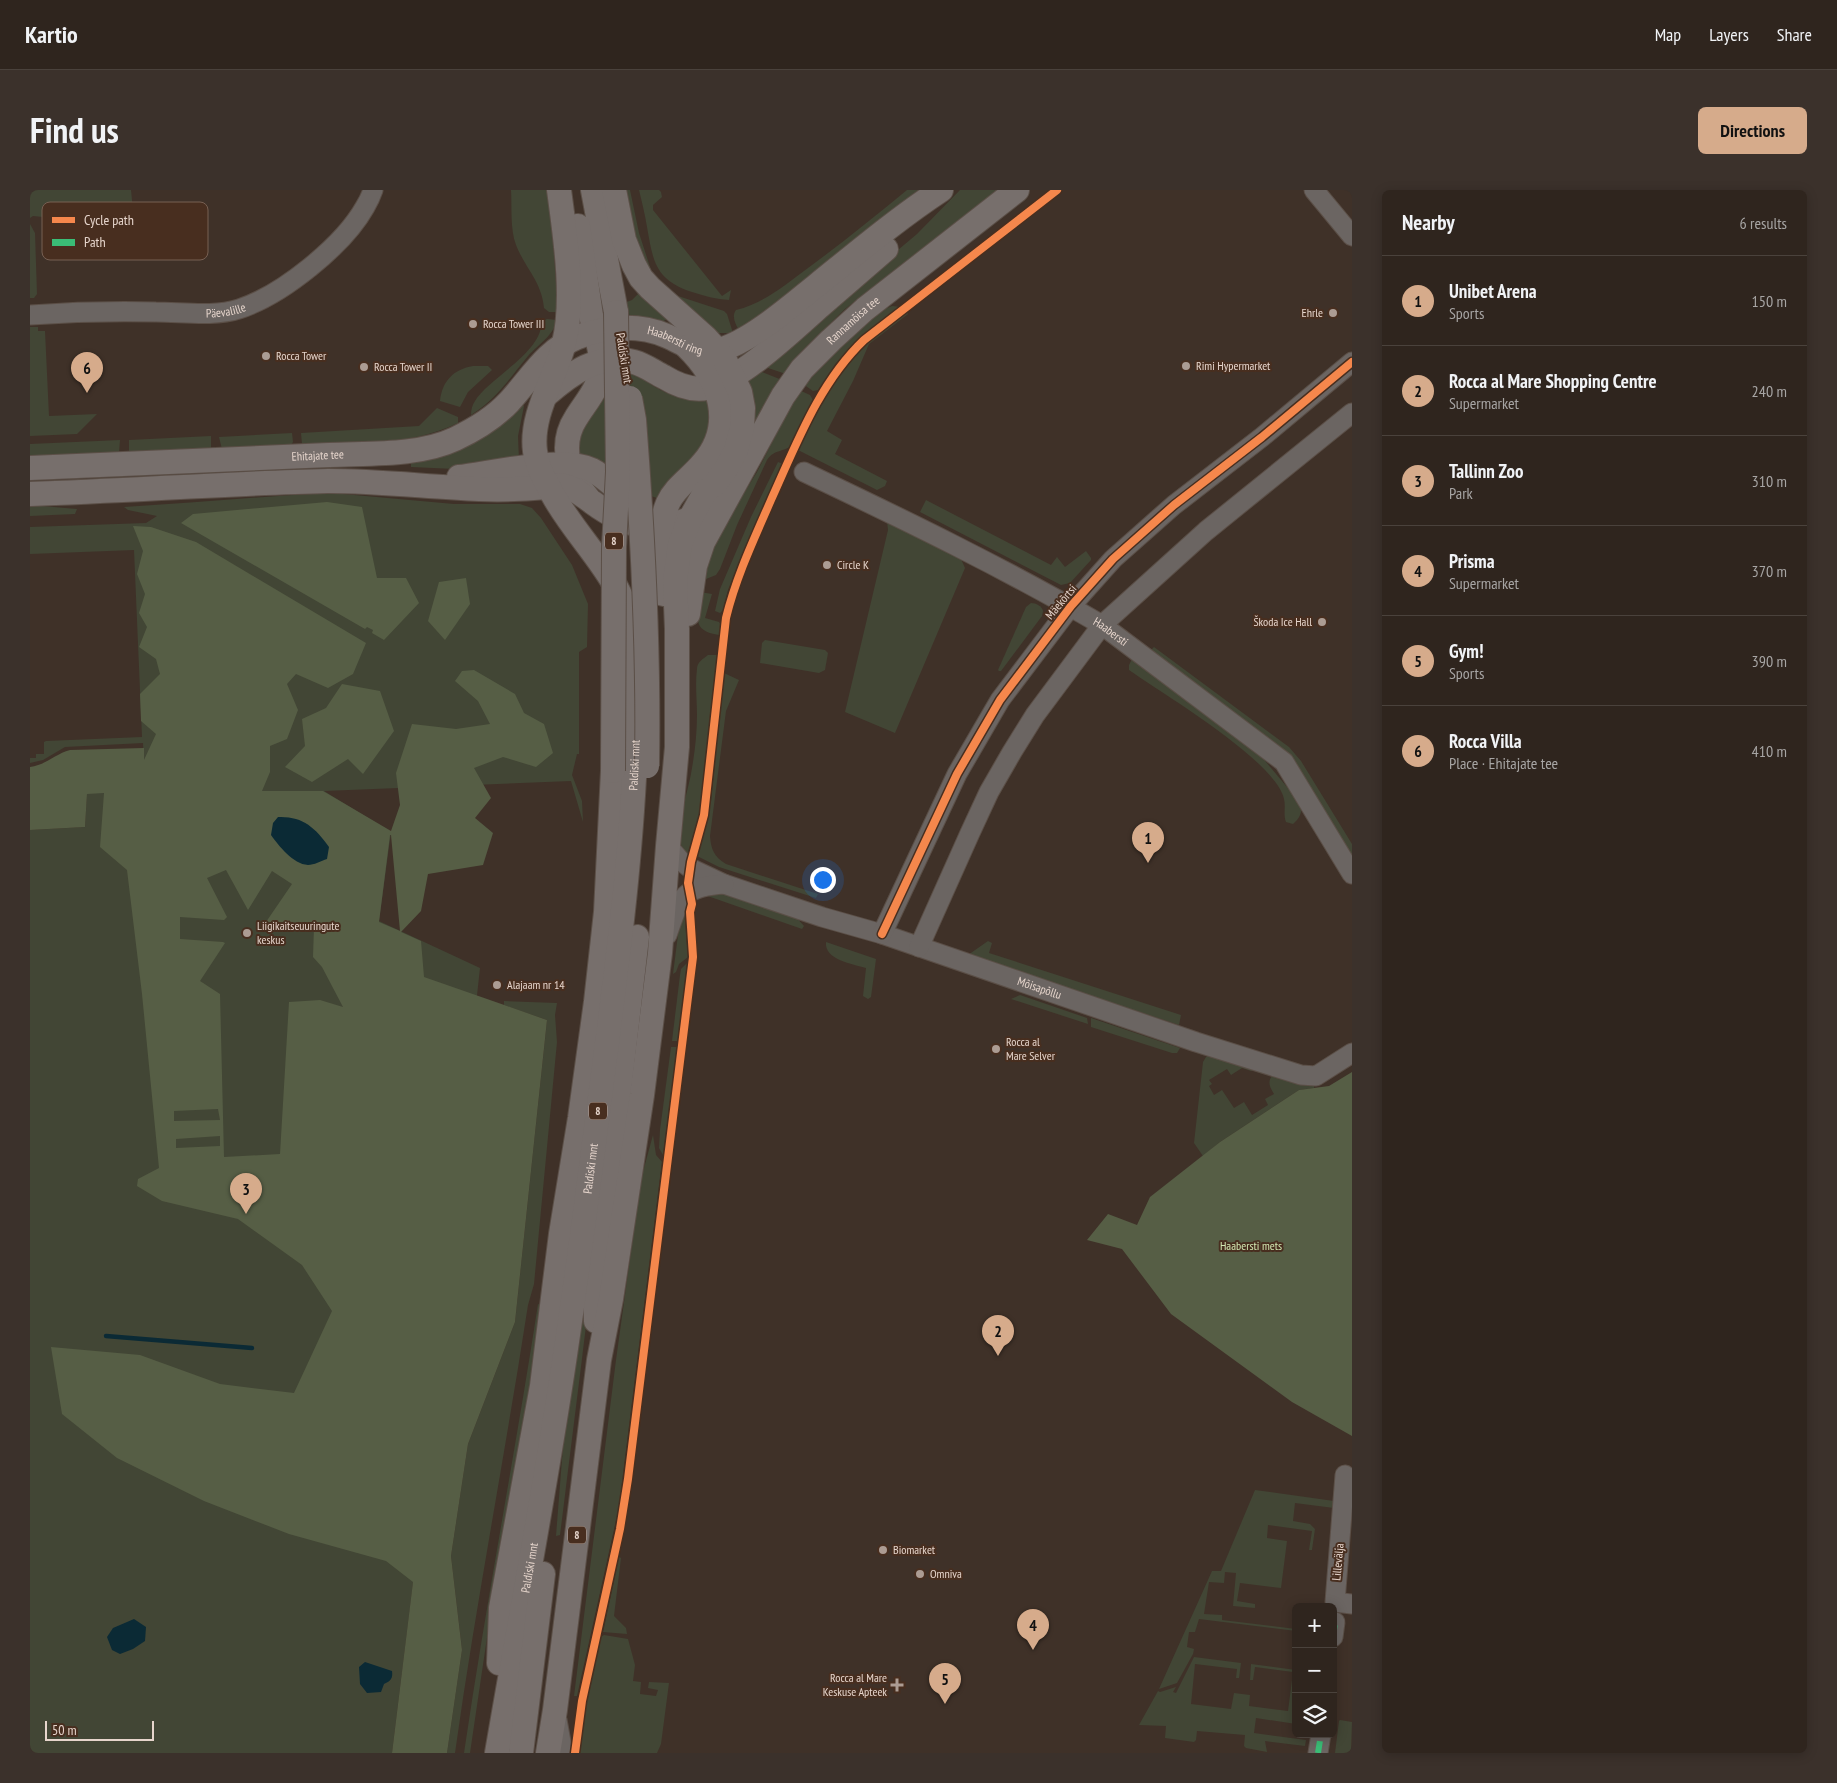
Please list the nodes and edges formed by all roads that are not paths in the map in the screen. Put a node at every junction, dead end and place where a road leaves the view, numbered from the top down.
1 (373, 190) edge
2 (559, 190) edge
3 (572, 190) edge
4 (593, 190) edge
5 (614, 190) edge
6 (942, 190) edge
7 (1017, 190) edge
8 (1314, 190) edge
9 (1352, 236) edge
10 (616, 312) junction
11 (30, 315) edge
12 (595, 332) junction
13 (564, 343) junction
14 (688, 348) junction
15 (718, 350) junction
16 (602, 362) junction
17 (1352, 362) edge
18 (724, 381) junction
19 (546, 395) junction
20 (1352, 413) edge
21 (568, 464) junction
22 (30, 468) edge
23 (804, 472) dead end
24 (541, 480) junction
25 (733, 489) junction
26 (705, 492) junction
27 (30, 494) edge
28 (593, 502) junction
29 (667, 504) junction
30 (690, 520) junction
31 (662, 527) junction
32 (1071, 606) junction
33 (1102, 625) junction
34 (674, 790) junction
35 (668, 846) junction
36 (1352, 874) edge
37 (724, 884) junction
38 (882, 934) junction
39 (919, 947) junction
40 (660, 953) junction
41 (1352, 1053) edge
42 (599, 1360) junction
43 (555, 1420) junction
44 (1345, 1475) dead end
45 (1352, 1604) edge
46 (555, 1710) junction
47 (1320, 1738) edge
48 (496, 1753) edge
49 (521, 1753) edge
50 (548, 1753) edge
51 (563, 1753) edge
52 (1318, 1753) edge

1 - 11 street, Päevalille
2 - 13 main road
3 - 12 main road
4 - 10 main road, Paldiski mnt / 8
5 - 15 main road
6 - 15 main road
6 - 18 main road
7 - 25 main road, Rannamõisa tee
8 - 9 street
10 - 42 main road, Paldiski mnt / 8, bridge
10 - 48 main road, Paldiski mnt / 8, bridge
12 - 13 main road, Haabersti ring
12 - 14 main road, Haabersti ring
12 - 16 main road
13 - 19 main road
13 - 22 main road, Ehitajate tee
14 - 15 main road, Haabersti ring
14 - 18 main road
15 - 18 main road, Haabersti ring
16 - 18 main road
16 - 19 main road
16 - 21 main road
17 - 32 street, Mäekõrtsi
18 - 26 main road, Haabersti ring
18 - 29 main road
19 - 24 main road
20 - 33 street
21 - 24 main road
21 - 28 main road
21 - 29 main road
23 - 32 street, Haabersti
24 - 27 main road
24 - 28 main road
24 - 43 main road, Paldiski mnt / 8
25 - 30 main road
25 - 34 main road, Rannamõisa tee
26 - 29 main road
26 - 30 main road, Haabersti ring
28 - 31 main road
29 - 31 main road
30 - 31 main road
30 - 34 main road, Paldiski mnt / 8
31 - 34 main road
32 - 33 street, Haabersti
32 - 38 street, Mäekõrtsi
33 - 36 street, Haabersti
33 - 39 street
34 - 35 main road, Paldiski mnt / 8
35 - 37 street, Mõisapõllu
35 - 40 main road, Paldiski mnt / 8
37 - 38 street, Mõisapõllu
37 - 40 street, Mõisapõllu
38 - 39 street, Mõisapõllu
39 - 41 street, Mõisapõllu
40 - 42 main road, Paldiski mnt / 8
42 - 46 main road, Paldiski mnt / 8
43 - 48 main road, Paldiski mnt / 8
43 - 49 main road
44 - 45 street, Lillevälja
46 - 50 main road, Paldiski mnt / 8
46 - 51 street
47 - 52 street

